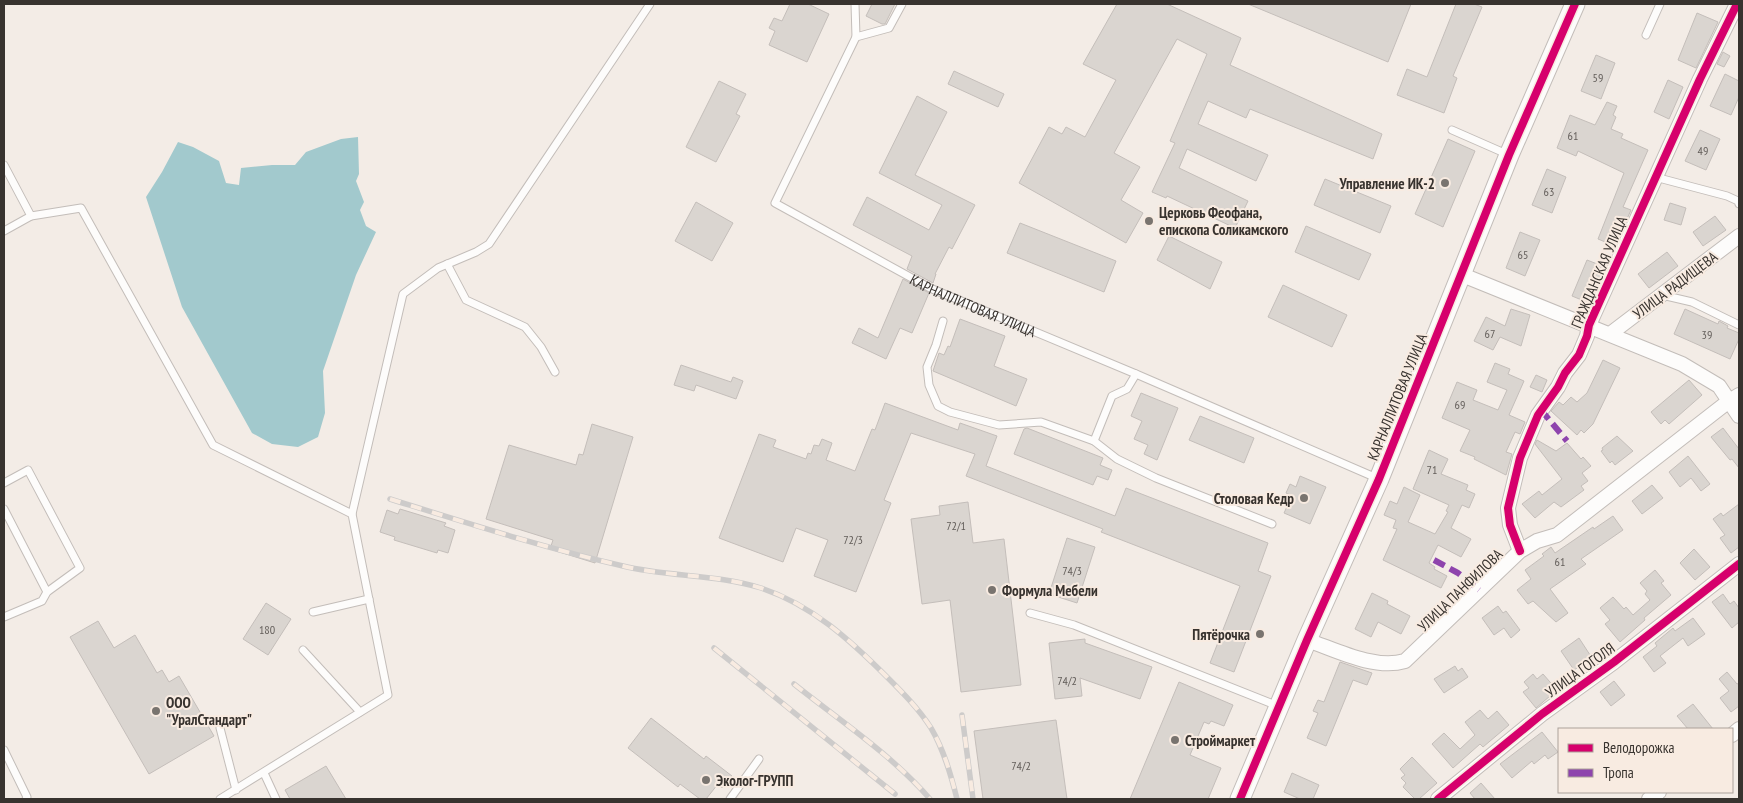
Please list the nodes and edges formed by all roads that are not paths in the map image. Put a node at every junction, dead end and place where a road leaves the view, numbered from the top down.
1 (650, 4) edge
2 (855, 4) edge
3 (902, 4) edge
4 (1575, 4) edge
5 (1660, 4) edge
6 (1737, 4) edge
7 (1646, 34) dead end
8 (856, 37) junction
9 (1452, 130) dead end
10 (1509, 155) junction
11 (4, 165) edge
12 (1655, 177) junction
13 (1739, 204) edge
14 (30, 216) junction
15 (4, 231) edge
16 (1739, 236) edge
17 (447, 264) junction
18 (1460, 274) junction
19 (1662, 294) junction
20 (943, 321) dead end
21 (1589, 325) junction
22 (1739, 325) edge
23 (1610, 334) junction
24 (556, 372) dead end
25 (1136, 374) junction
26 (1734, 398) edge
27 (1739, 416) edge
28 (1094, 441) junction
29 (1379, 479) junction
30 (4, 483) edge
31 (4, 509) edge
32 (352, 514) junction
33 (1272, 524) dead end
34 (1520, 551) junction
35 (1739, 564) edge
36 (47, 592) junction
37 (369, 599) junction
38 (313, 612) dead end
39 (1030, 613) dead end
40 (4, 617) edge
41 (1307, 640) junction
42 (302, 650) dead end
43 (1279, 706) junction
44 (360, 712) junction
45 (220, 728) dead end
46 (4, 750) edge
47 (759, 759) dead end
48 (264, 773) junction
49 (236, 790) junction
50 (26, 799) edge
51 (220, 799) edge
52 (276, 799) edge
53 (730, 799) edge
54 (1240, 799) edge
55 (1438, 799) edge

1 - 17 lane
2 - 8 lane, КАРНАЛЛИТОВАЯ УЛИЦА
3 - 8 lane
4 - 10 street, КАРНАЛЛИТОВАЯ УЛИЦА
5 - 7 lane
6 - 12 street, ГРАЖДАНСКАЯ УЛИЦА
8 - 25 lane, КАРНАЛЛИТОВАЯ УЛИЦА
9 - 10 lane
10 - 18 street, КАРНАЛЛИТОВАЯ УЛИЦА
11 - 14 lane
12 - 13 lane
12 - 21 street, ГРАЖДАНСКАЯ УЛИЦА
14 - 15 lane
14 - 32 lane
16 - 19 street, УЛИЦА РАДИЩЕВА
17 - 24 lane
17 - 32 lane
18 - 21 street
18 - 29 street, КАРНАЛЛИТОВАЯ УЛИЦА
19 - 22 lane
19 - 23 street, УЛИЦА РАДИЩЕВА
20 - 28 lane
21 - 23 street
21 - 34 street, ГРАЖДАНСКАЯ УЛИЦА
23 - 26 street
25 - 28 lane
25 - 29 lane, КАРНАЛЛИТОВАЯ УЛИЦА
26 - 27 street
26 - 34 street, УЛИЦА ПАНФИЛОВА
28 - 33 lane
29 - 41 street, КАРНАЛЛИТОВАЯ УЛИЦА
30 - 36 lane
31 - 36 lane
32 - 37 lane
34 - 41 street, УЛИЦА ПАНФИЛОВА
35 - 55 street, УЛИЦА ГОГОЛЯ
36 - 40 lane
37 - 38 lane
37 - 44 lane
39 - 43 lane
41 - 43 street, КАРНАЛЛИТОВАЯ УЛИЦА
42 - 44 lane
43 - 54 street, КАРНАЛЛИТОВАЯ УЛИЦА
44 - 48 lane
45 - 49 lane
46 - 50 lane
47 - 53 lane
48 - 49 lane
48 - 52 lane
49 - 51 lane

